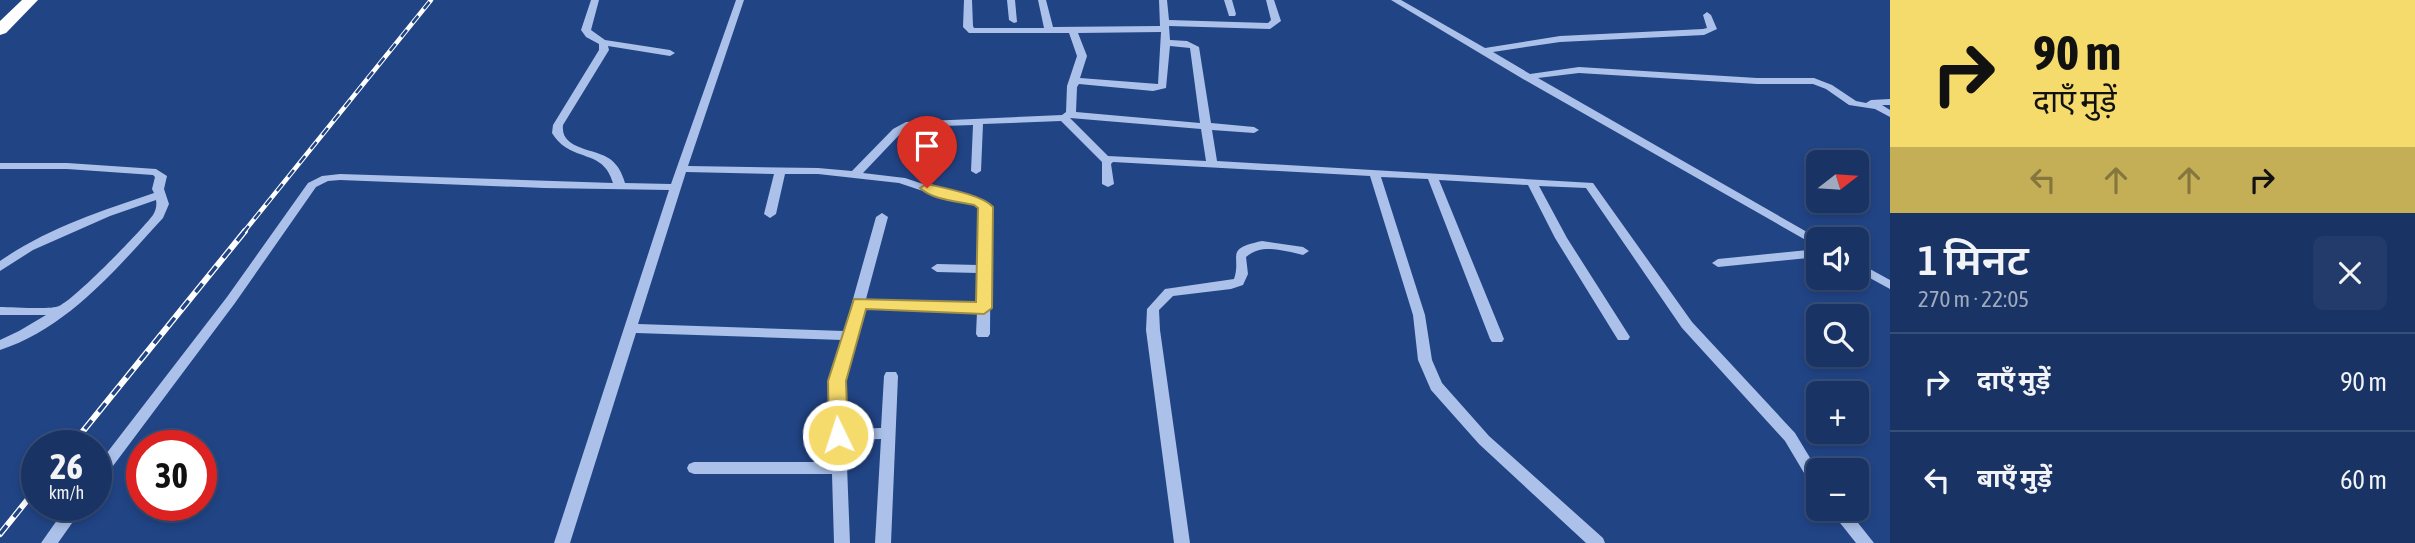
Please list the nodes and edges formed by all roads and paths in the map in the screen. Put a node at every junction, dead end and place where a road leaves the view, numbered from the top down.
1 (15, 0) edge
2 (31, 0) edge
3 (595, 0) edge
4 (740, 0) edge
5 (968, 0) edge
6 (1011, 0) edge
7 (1042, 0) edge
8 (1163, 0) edge
9 (1228, 0) edge
10 (1270, 0) edge
11 (1395, 0) edge
12 (0, 13) edge
13 (1232, 14) dead end
14 (1707, 15) dead end
15 (1014, 20) dead end
16 (1165, 26) junction
17 (0, 30) edge
18 (1049, 30) junction
19 (1073, 30) junction
20 (603, 43) junction
21 (1166, 43) junction
22 (1482, 51) junction
23 (670, 53) dead end
24 (1526, 77) junction
25 (1074, 82) junction
26 (1890, 102) edge
27 (1872, 107) junction
28 (1890, 114) edge
29 (1067, 117) junction
30 (978, 121) junction
31 (1206, 125) junction
32 (1254, 130) dead end
33 (1107, 161) junction
34 (1212, 164) junction
35 (0, 166) edge
36 (682, 169) junction
37 (780, 171) junction
38 (976, 171) dead end
39 (856, 174) junction
40 (1375, 174) junction
41 (1432, 176) junction
42 (1531, 181) junction
43 (1108, 184) dead end
44 (620, 186) junction
45 (676, 187) junction
46 (159, 195) junction
47 (770, 214) dead end
48 (882, 217) dead end
49 (1806, 236) edge
50 (1303, 251) dead end
51 (1806, 254) edge
52 (1718, 263) dead end
53 (0, 267) edge
54 (937, 268) dead end
55 (985, 269) junction
56 (1869, 273) edge
57 (1890, 285) edge
58 (859, 303) junction
59 (984, 308) junction
60 (0, 311) edge
61 (61, 311) junction
62 (631, 328) junction
63 (983, 334) dead end
64 (850, 335) junction
65 (1623, 337) dead end
66 (1497, 339) dead end
67 (0, 345) edge
68 (891, 376) dead end
69 (889, 433) junction
70 (838, 435) junction
71 (112, 457) edge
72 (1806, 464) edge
73 (694, 468) dead end
74 (840, 468) junction
75 (65, 521) edge
76 (1847, 521) edge
77 (48, 543) edge
78 (562, 543) edge
79 (842, 543) edge
80 (883, 543) edge
81 (1182, 543) edge
82 (1597, 543) edge
83 (1866, 543) edge

1 - 12 highway
2 - 17 highway
3 - 20 street
4 - 36 street
5 - 18 street
6 - 15 street
7 - 18 street
8 - 16 street
9 - 13 street
10 - 16 street
11 - 22 street
14 - 22 street
16 - 19 street
16 - 21 street
18 - 19 street
19 - 25 street
20 - 23 street
20 - 44 street
21 - 25 street
21 - 31 street
22 - 24 street
24 - 27 street
24 - 49 street
25 - 29 street
26 - 27 street
27 - 28 street
29 - 30 street
29 - 31 street
29 - 33 street
30 - 38 street
30 - 39 street
31 - 32 street
31 - 34 street
33 - 34 street
33 - 43 street
34 - 40 street
35 - 46 street
36 - 37 street
36 - 45 street
37 - 39 street
37 - 47 street
39 - 55 street
40 - 41 street
40 - 82 street
41 - 42 street
41 - 66 street
42 - 65 street
42 - 72 street
44 - 45 street
44 - 71 street
45 - 62 street
46 - 53 street
46 - 61 street
48 - 58 street
50 - 81 street
51 - 52 street
54 - 55 street
55 - 59 street
56 - 57 street
58 - 59 street
58 - 64 street
59 - 63 street
60 - 61 street
61 - 67 street
62 - 64 street
62 - 78 street
64 - 70 street
68 - 69 street
69 - 70 street
69 - 80 street
70 - 74 street
73 - 74 street
74 - 79 street
75 - 77 street
76 - 83 street

